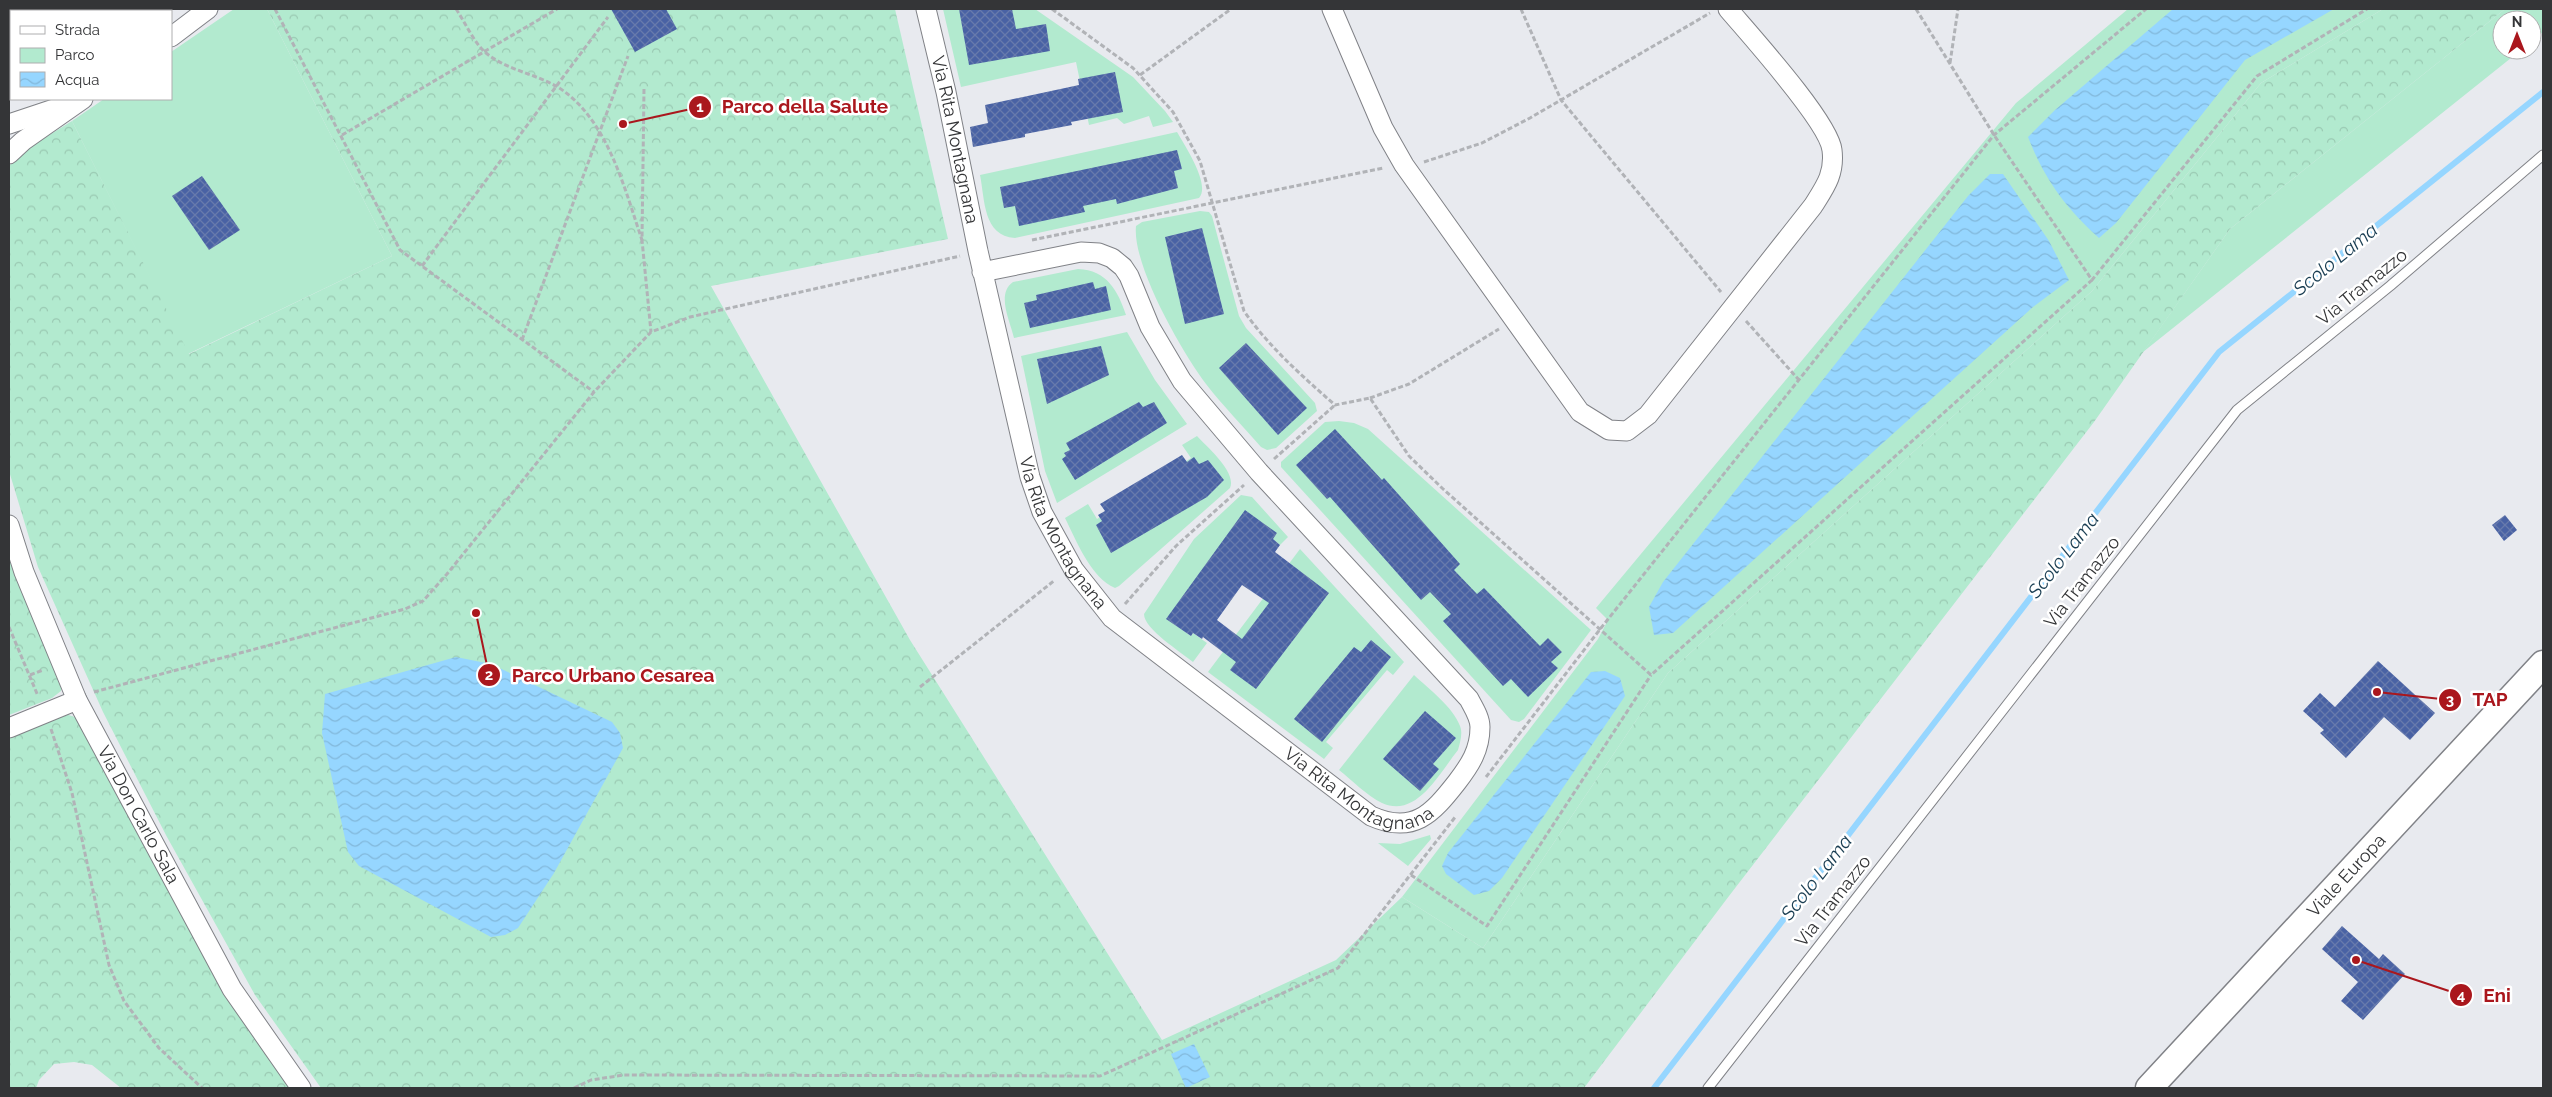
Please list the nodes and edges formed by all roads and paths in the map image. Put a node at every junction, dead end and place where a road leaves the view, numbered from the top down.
1 (208, 9) edge
2 (275, 9) edge
3 (456, 9) edge
4 (557, 9) edge
5 (926, 9) edge
6 (1052, 9) edge
7 (1231, 9) edge
8 (1332, 9) edge
9 (1522, 9) edge
10 (1716, 9) edge
11 (1728, 9) edge
12 (1916, 9) edge
13 (1958, 9) edge
14 (2146, 9) edge
15 (2367, 9) edge
16 (608, 17) dead end
17 (172, 36) edge
18 (484, 52) junction
19 (628, 56) dead end
20 (1950, 64) junction
21 (1140, 75) junction
22 (556, 87) junction
23 (644, 89) dead end
24 (82, 100) edge
25 (1561, 100) junction
26 (9, 124) edge
27 (600, 134) junction
28 (1994, 135) junction
29 (342, 136) junction
30 (9, 154) edge
31 (2543, 155) edge
32 (1404, 165) junction
33 (1213, 201) junction
34 (642, 240) junction
35 (1027, 241) dead end
36 (968, 254) dead end
37 (422, 266) junction
38 (982, 272) junction
39 (2092, 280) junction
40 (1733, 307) junction
41 (1514, 320) junction
42 (651, 332) junction
43 (522, 340) junction
44 (1799, 380) junction
45 (594, 392) junction
46 (1370, 398) junction
47 (1335, 405) junction
48 (1272, 461) dead end
49 (1250, 480) dead end
50 (9, 524) edge
51 (1055, 580) dead end
52 (1123, 606) dead end
53 (9, 627) edge
54 (1601, 628) junction
55 (61, 662) junction
56 (2543, 664) edge
57 (1651, 674) junction
58 (30, 675) junction
59 (91, 686) dead end
60 (920, 688) dead end
61 (77, 700) junction
62 (45, 713) junction
63 (9, 728) edge
64 (1483, 781) dead end
65 (1459, 812) dead end
66 (1411, 875) junction
67 (202, 1088) edge
68 (301, 1088) edge
69 (574, 1088) edge
70 (1708, 1088) edge
71 (2149, 1088) edge

1 - 17 street
2 - 29 path
3 - 18 path
4 - 18 path
5 - 38 street, Via Rita Montagnana
6 - 21 path
7 - 21 path
8 - 32 street
9 - 25 path
10 - 25 path
11 - 40 street
12 - 20 path
13 - 20 path
14 - 28 path
15 - 39 path
16 - 22 path
18 - 22 path
18 - 29 path
19 - 27 path
20 - 28 path
21 - 33 path
22 - 27 path
22 - 37 path
23 - 34 path
24 - 26 street
24 - 30 street
25 - 32 path
25 - 40 path
27 - 34 path
27 - 43 path
28 - 39 path
28 - 44 path
29 - 37 path
31 - 70 lane, Via Tramazzo
32 - 33 path
32 - 41 street
33 - 35 path
33 - 47 path
34 - 42 path
36 - 42 path
37 - 43 path
38 - 38 street, Via Rita Montagnana
39 - 57 path
40 - 41 street
40 - 44 path
41 - 46 path
42 - 45 path
43 - 45 path
44 - 54 path
45 - 59 path
46 - 47 path
46 - 54 path
47 - 48 path
49 - 52 path
50 - 55 street, Via Don Carlo Sala
51 - 60 path
53 - 58 path
54 - 57 path
54 - 64 path
55 - 58 path
55 - 61 street, Via Don Carlo Sala
56 - 71 main road, Viale Europa
57 - 66 path
58 - 62 path
61 - 62 street
61 - 68 street, Via Don Carlo Sala
62 - 63 street
62 - 67 path
65 - 66 path
66 - 69 path

